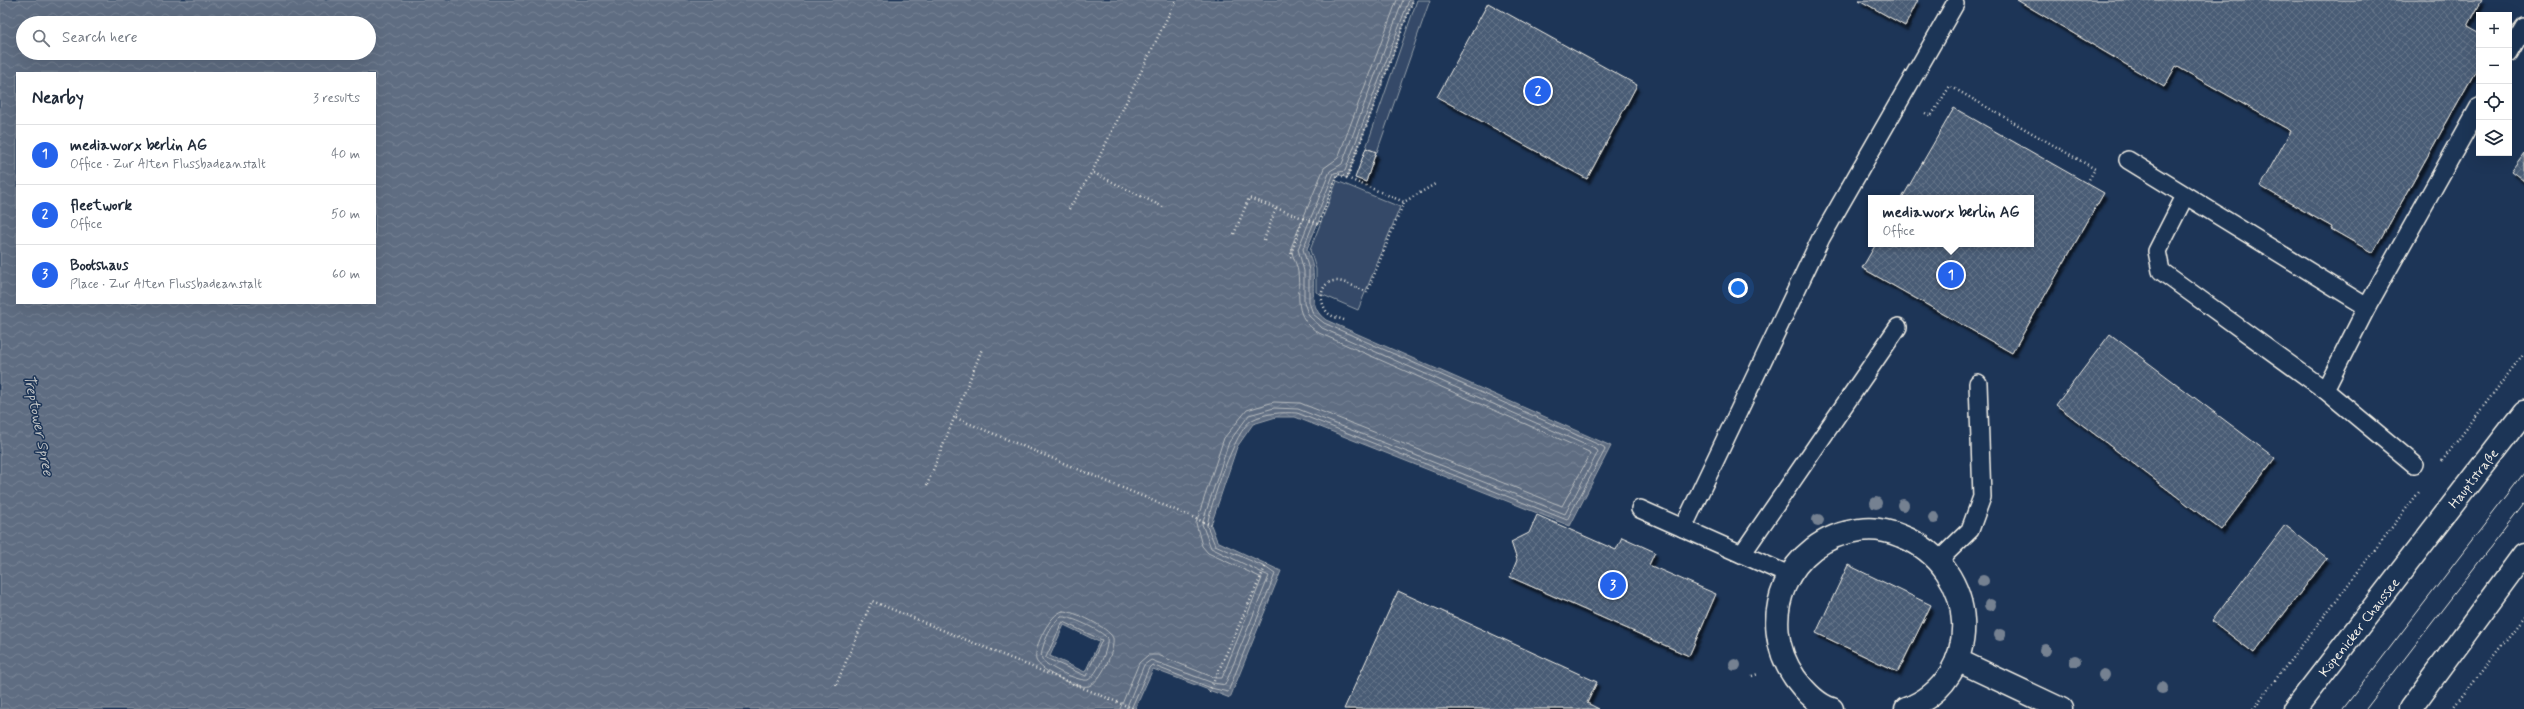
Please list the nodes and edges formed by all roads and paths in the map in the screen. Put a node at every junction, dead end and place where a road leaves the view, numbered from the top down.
1 (1176, 0) edge
2 (1413, 0) edge
3 (1955, 4) dead end
4 (2524, 26) edge
5 (2512, 48) edge
6 (1919, 110) dead end
7 (2476, 112) edge
8 (2128, 160) dead end
9 (1092, 172) junction
10 (1347, 178) junction
11 (1437, 183) dead end
12 (2087, 183) dead end
13 (2185, 196) junction
14 (1404, 202) junction
15 (1163, 207) dead end
16 (1276, 208) junction
17 (1069, 209) dead end
18 (1303, 218) junction
19 (1234, 234) dead end
20 (1264, 240) dead end
21 (1290, 257) dead end
22 (2367, 307) junction
23 (1344, 320) dead end
24 (1898, 327) dead end
25 (982, 349) dead end
26 (2524, 353) edge
27 (1978, 382) dead end
28 (2325, 390) junction
29 (2524, 412) edge
30 (956, 418) junction
31 (2414, 464) dead end
32 (2440, 464) dead end
33 (927, 485) dead end
34 (2421, 489) dead end
35 (1640, 509) dead end
36 (1211, 526) dead end
37 (1683, 528) junction
38 (2422, 544) joint
39 (1742, 554) junction
40 (2524, 554) edge
41 (1940, 560) junction
42 (1267, 563) dead end
43 (1789, 575) junction
44 (2524, 617) edge
45 (1957, 660) junction
46 (836, 685) dead end
47 (1210, 692) dead end
48 (1134, 709) edge
49 (1832, 709) edge
50 (1906, 709) edge
51 (2061, 709) edge
52 (2253, 709) edge
53 (2295, 709) edge
54 (2410, 709) edge
55 (2452, 709) edge

1 - 9 path
2 - 10 path
3 - 37 lane
4 - 5 lane
6 - 12 path
7 - 22 lane
8 - 13 lane
9 - 15 path
9 - 17 path
10 - 14 path
10 - 18 path
11 - 14 path
13 - 22 lane
13 - 28 lane
14 - 23 path
16 - 18 path
16 - 19 path
16 - 20 path
18 - 21 path
22 - 28 lane
24 - 39 lane
25 - 30 path
26 - 32 path
27 - 41 lane
28 - 31 lane
29 - 38 street, Hauptstraße
30 - 33 path
30 - 36 path
34 - 52 path
35 - 37 lane
37 - 39 lane
38 - 53 street, Köpenicker Chaussee
39 - 43 lane
40 - 54 street
41 - 43 street
41 - 45 street
42 - 47 path
43 - 49 street
44 - 55 path
45 - 50 street
45 - 51 street
46 - 48 path

